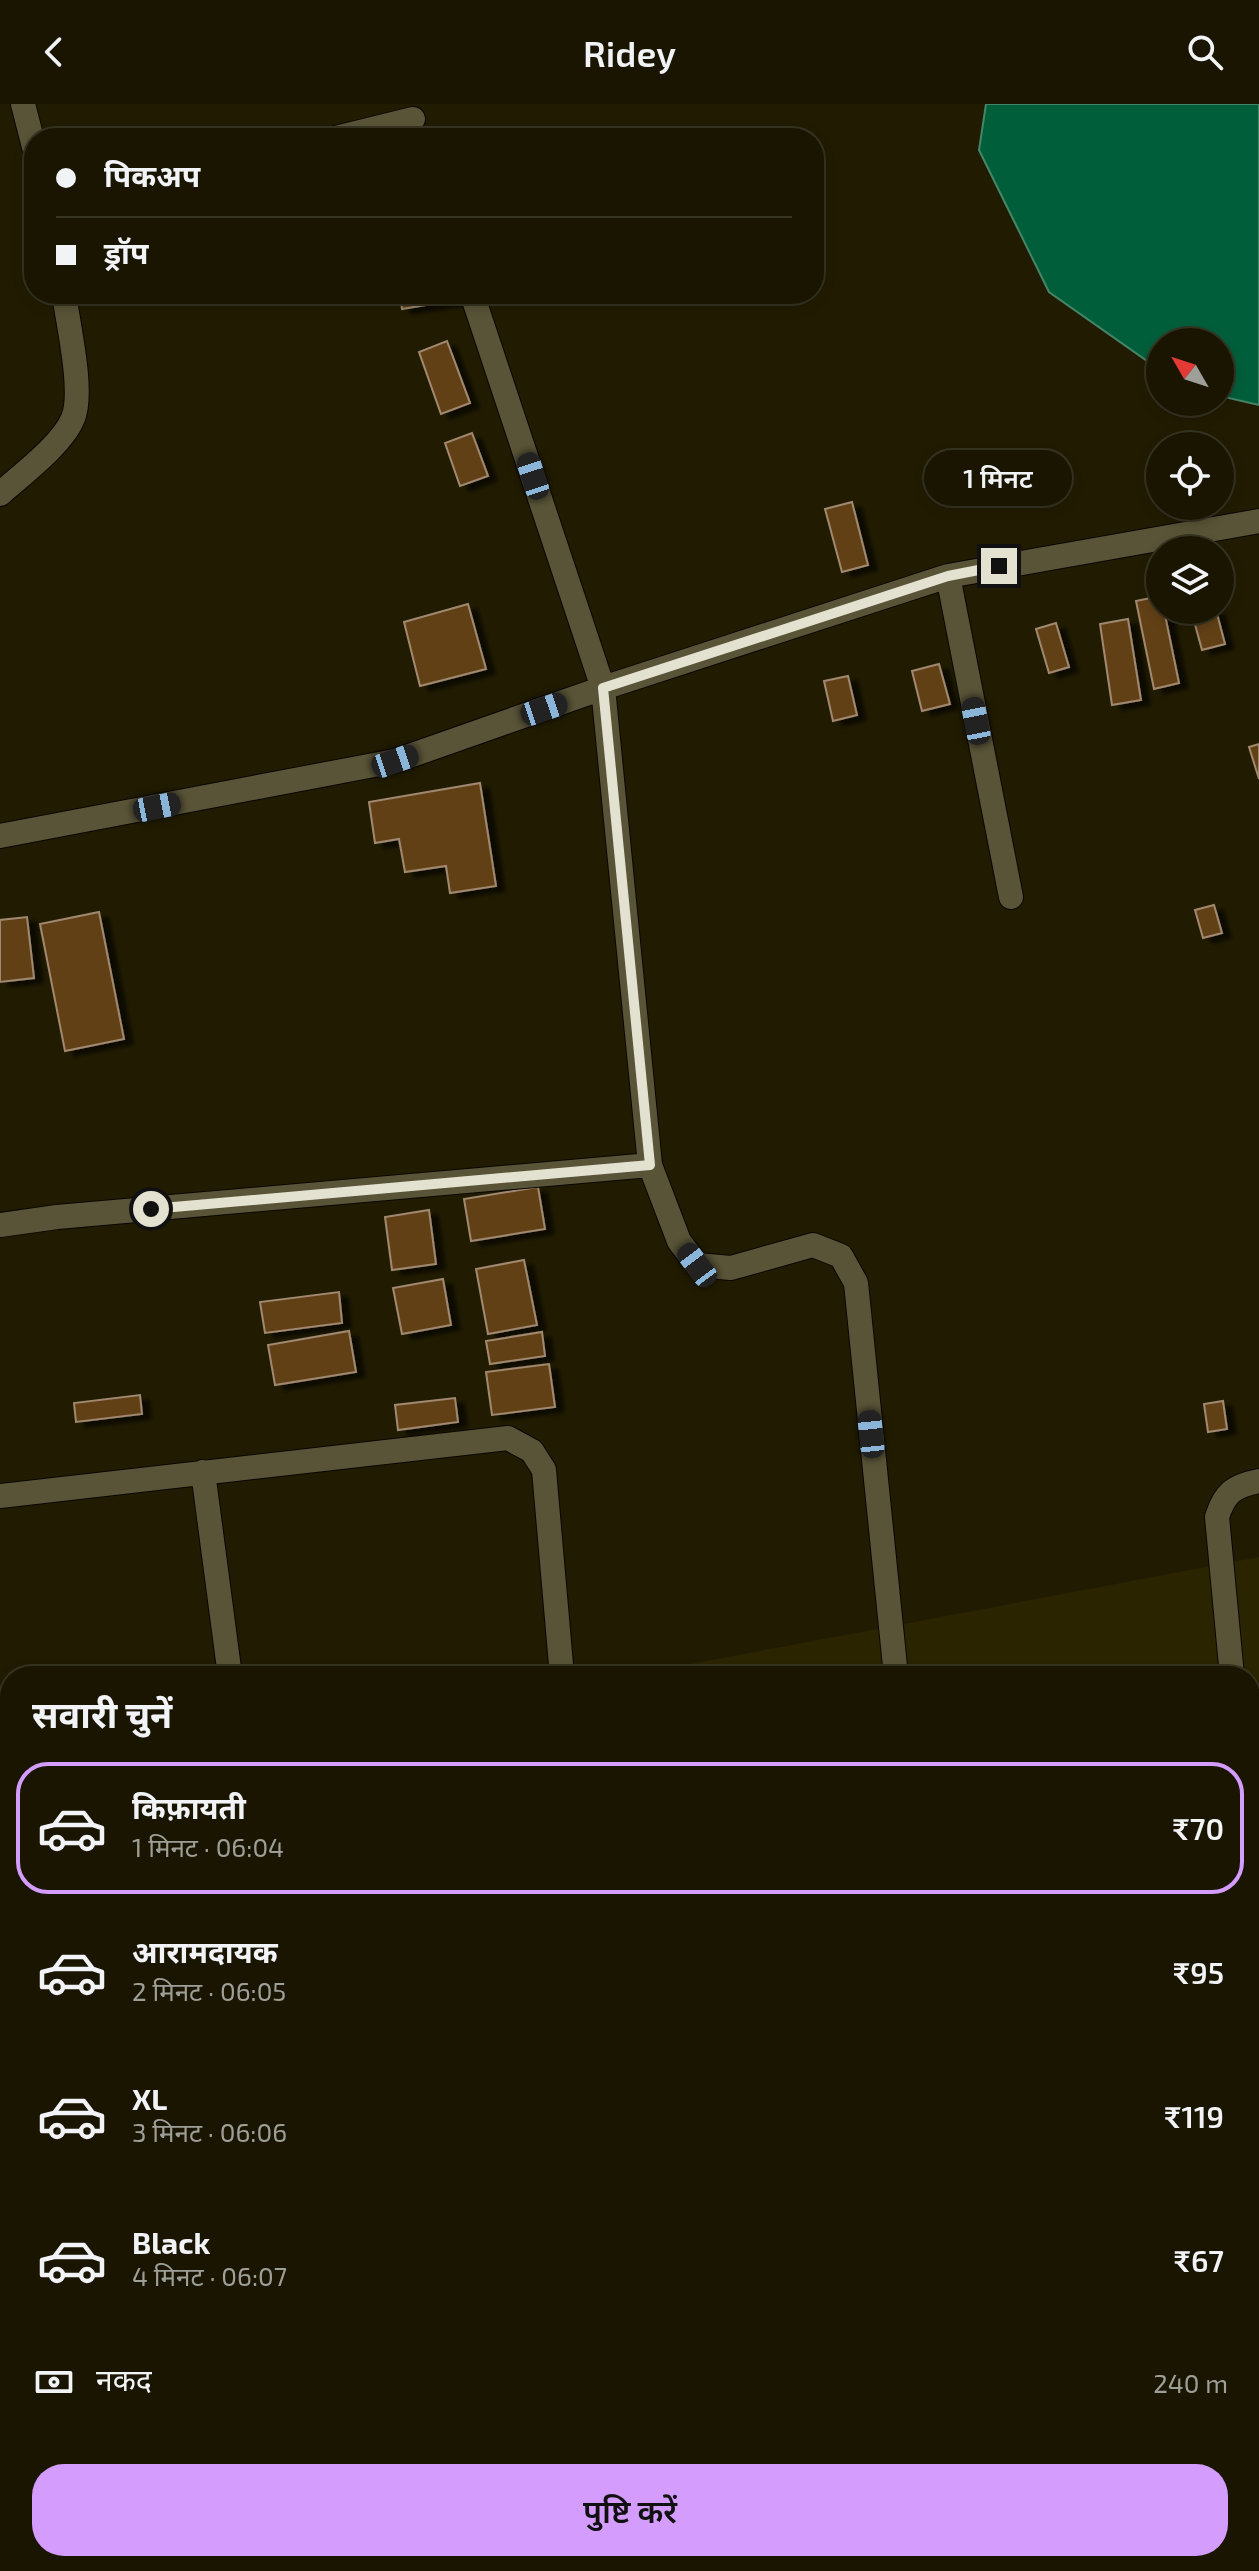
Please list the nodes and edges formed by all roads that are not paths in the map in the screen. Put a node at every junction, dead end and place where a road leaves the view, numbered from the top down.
1 (23, 104) edge
2 (415, 120) edge
3 (29, 128) edge
4 (380, 128) edge
5 (65, 304) edge
6 (475, 304) edge
7 (0, 494) edge
8 (1258, 528) edge
9 (948, 576) junction
10 (603, 688) junction
11 (0, 836) edge
12 (1011, 897) dead end
13 (650, 1165) junction
14 (0, 1225) edge
15 (203, 1472) junction
16 (1259, 1481) edge
17 (0, 1496) edge
18 (229, 1666) edge
19 (561, 1666) edge
20 (895, 1666) edge
21 (1231, 1666) edge

1 - 3 street
2 - 4 street
5 - 7 street
6 - 10 street
8 - 9 street
9 - 10 street
9 - 12 street
10 - 11 street
10 - 13 street
13 - 14 street
13 - 20 street
15 - 17 street
15 - 18 street
15 - 19 street
16 - 21 street

